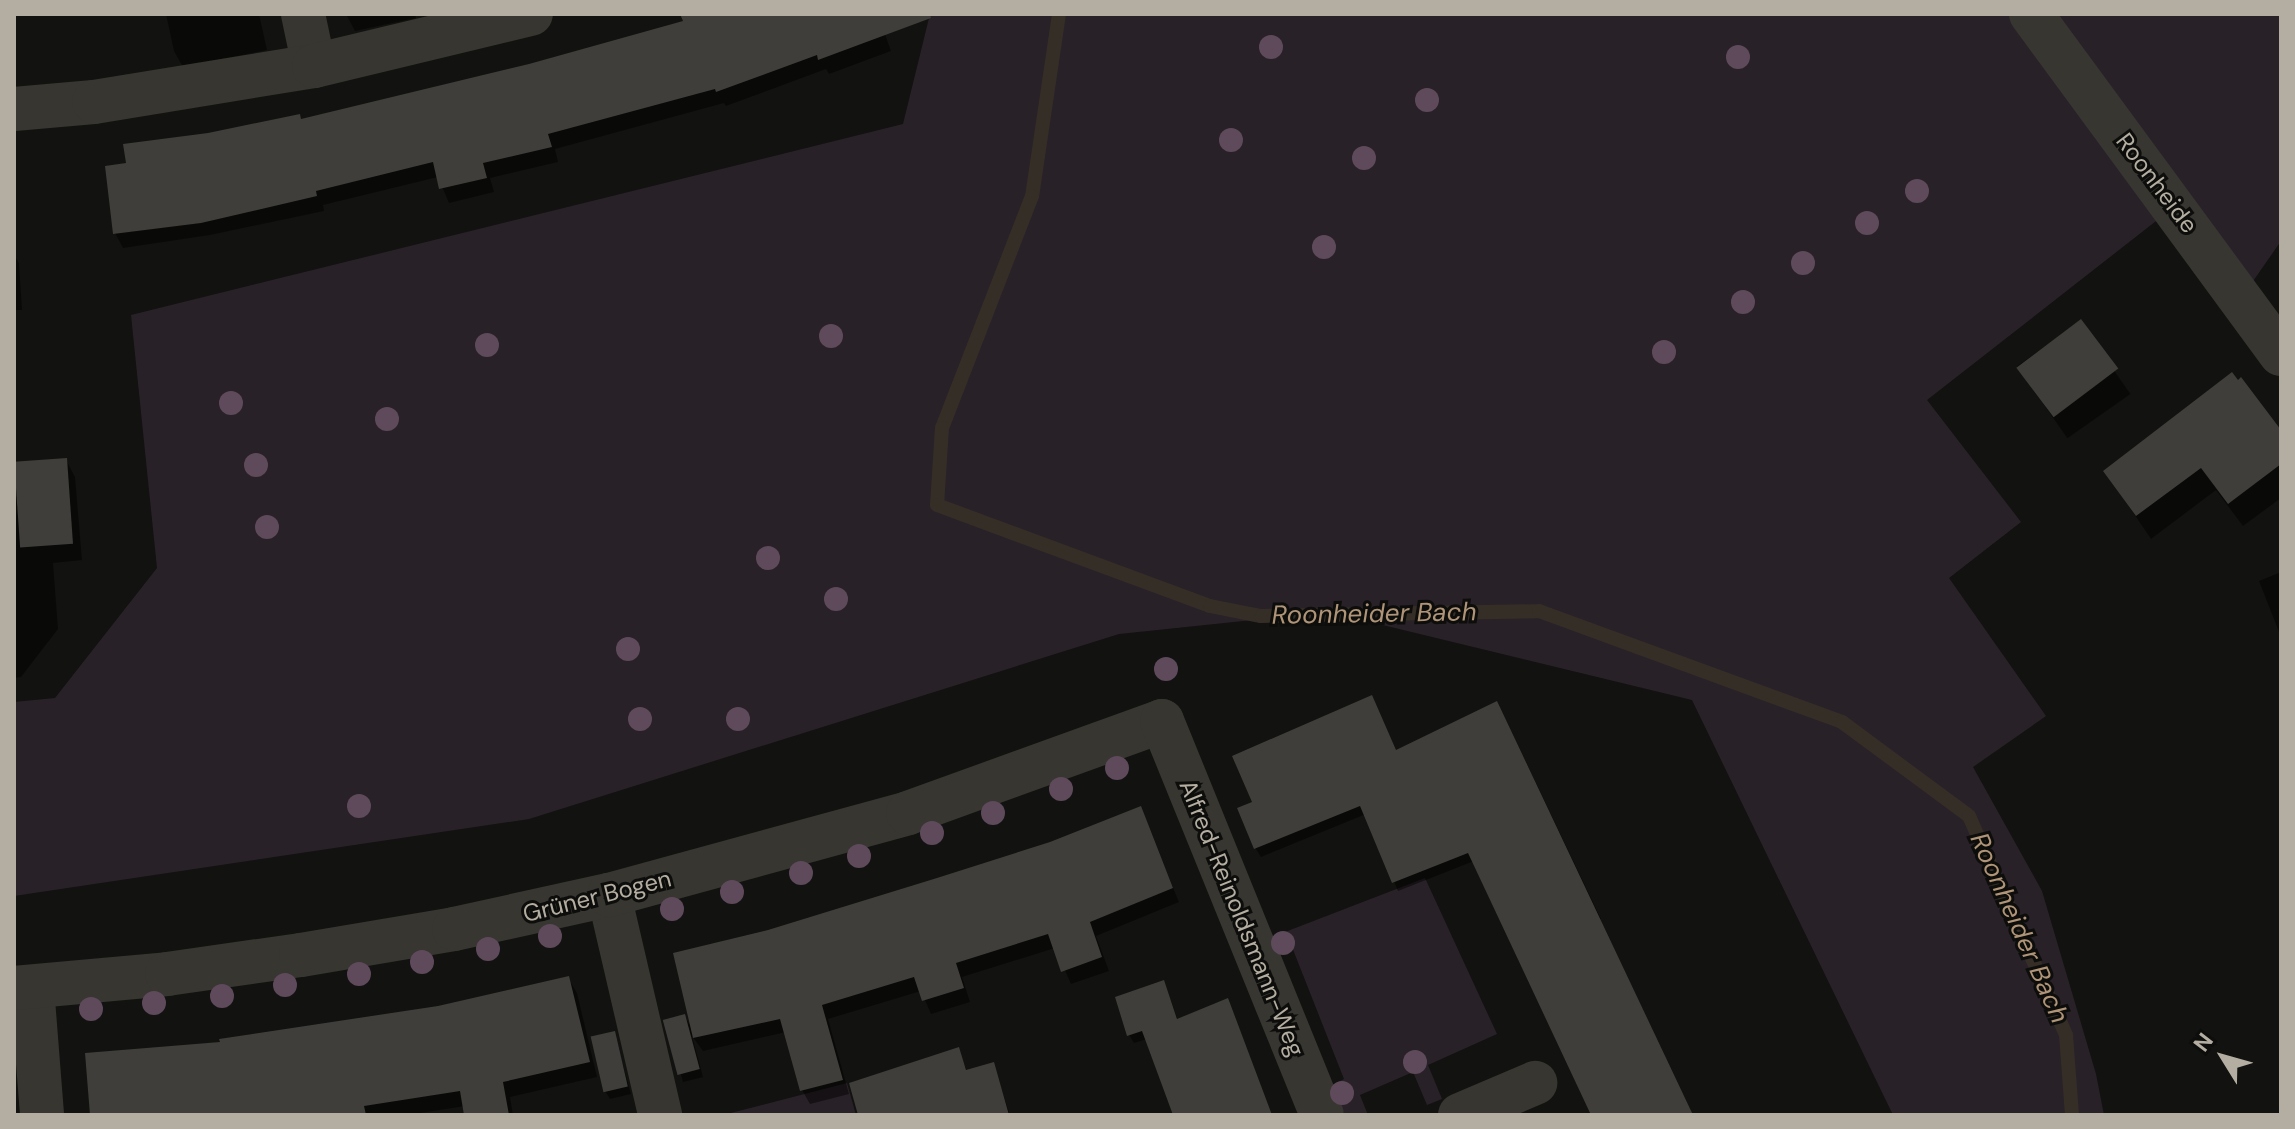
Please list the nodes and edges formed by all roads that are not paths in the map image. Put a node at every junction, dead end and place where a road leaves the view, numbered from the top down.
1 (303, 14) edge
2 (531, 14) edge
3 (2031, 14) edge
4 (314, 66) junction
5 (14, 109) edge
6 (2281, 354) edge
7 (1162, 721) joint
8 (609, 895) junction
9 (23, 987) edge
10 (1535, 1083) dead end
11 (42, 1115) edge
12 (660, 1115) edge
13 (1322, 1115) edge
14 (1460, 1115) edge

1 - 4 street
2 - 4 street
3 - 6 street, Roonheide
4 - 5 street
7 - 8 street, Grüner Bogen
7 - 13 street, Alfred-Reinoldsmann-Weg
8 - 9 street, Grüner Bogen
8 - 12 street
9 - 11 street
10 - 14 street

